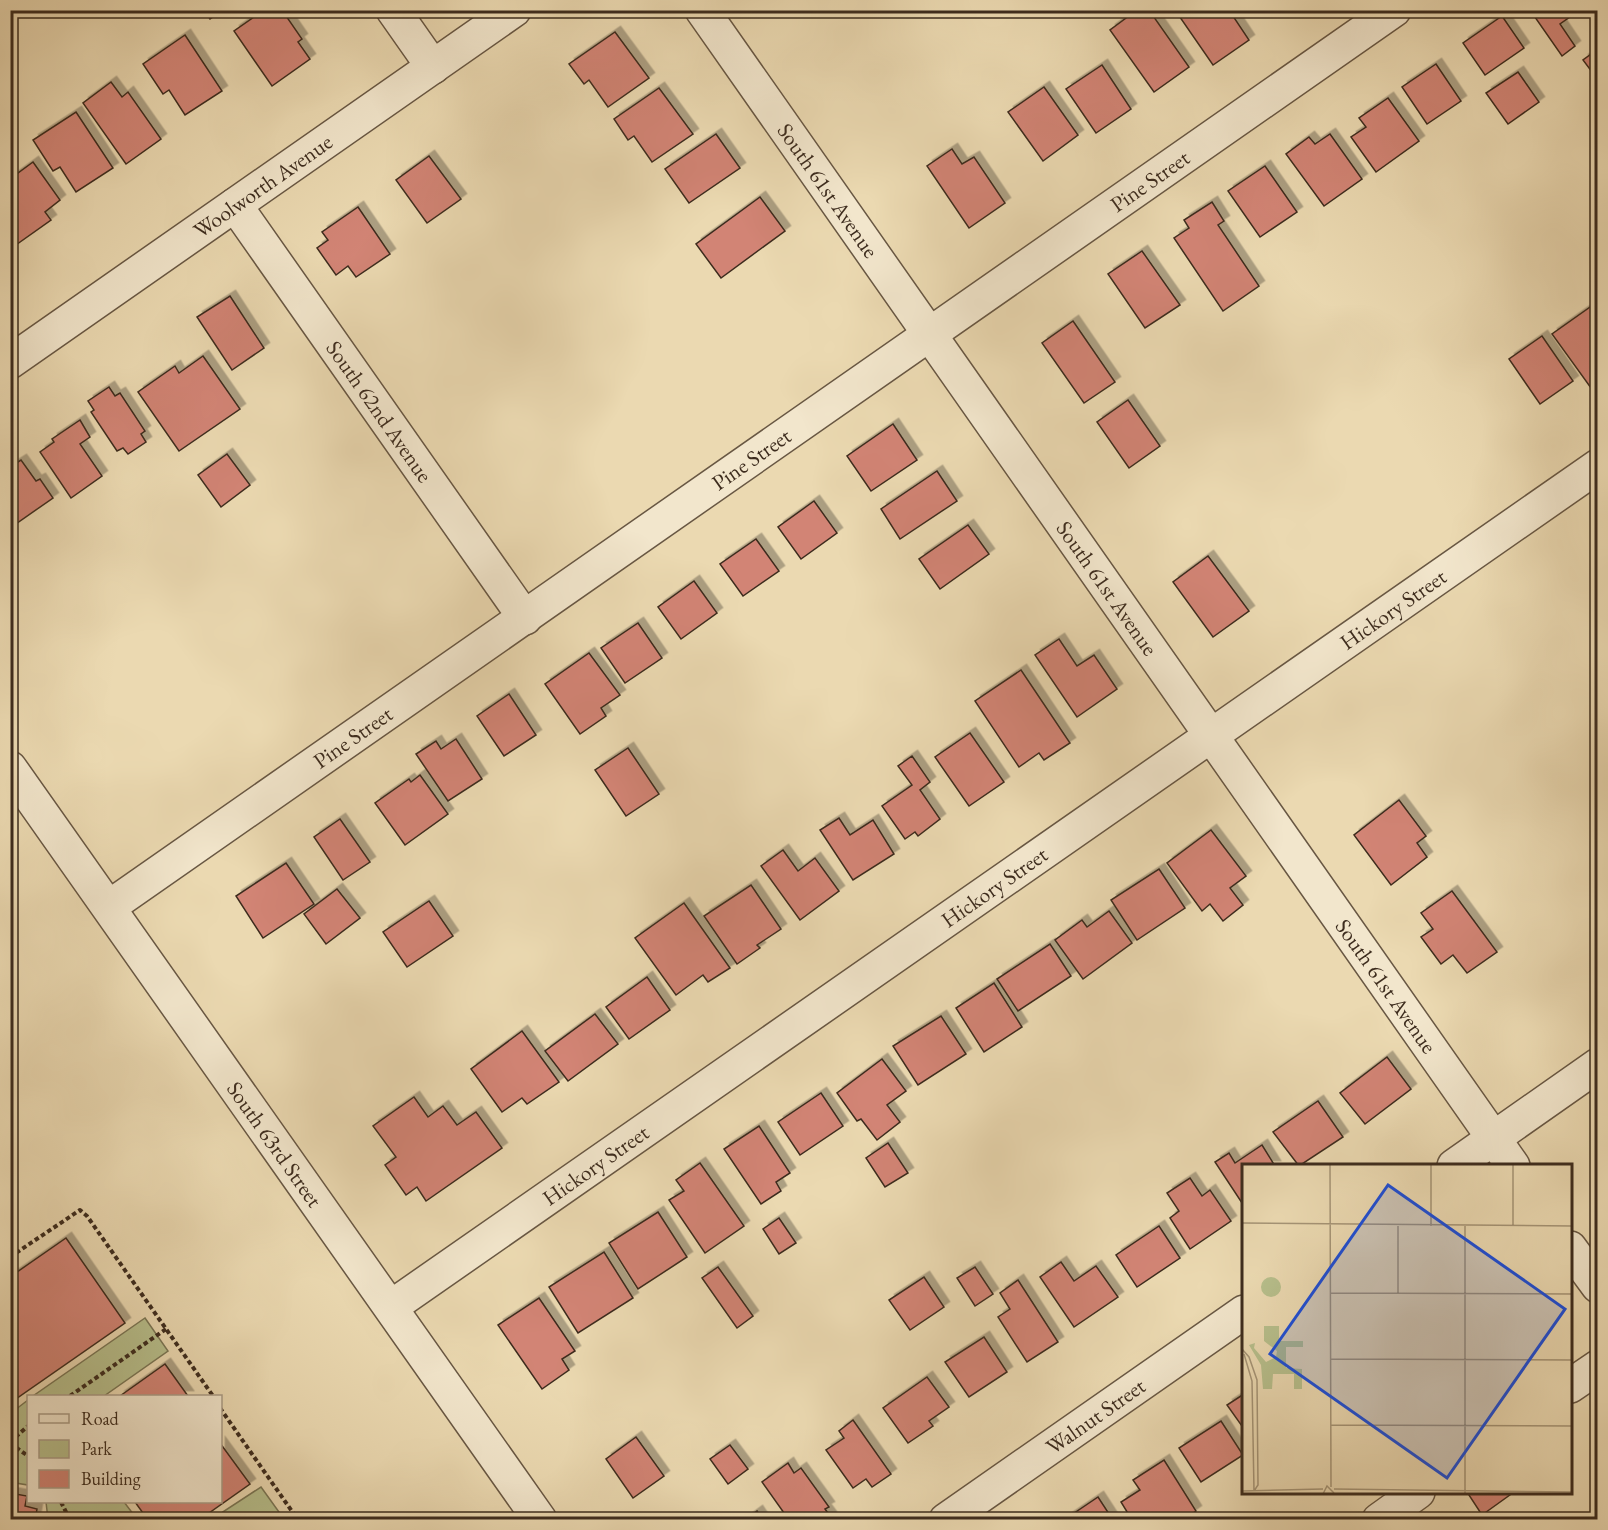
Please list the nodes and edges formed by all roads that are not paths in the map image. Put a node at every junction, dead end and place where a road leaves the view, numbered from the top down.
1 (393, 10) edge
2 (514, 10) edge
3 (702, 10) edge
4 (1394, 10) edge
5 (433, 67) junction
6 (235, 205) junction
7 (929, 335) junction
8 (10, 362) edge
9 (1598, 466) edge
10 (525, 618) junction
11 (1212, 736) junction
12 (10, 768) edge
13 (110, 907) junction
14 (1598, 1065) edge
15 (1493, 1138) junction
16 (1457, 1164) edge
17 (1512, 1164) edge
18 (1572, 1251) edge
19 (1598, 1286) edge
20 (391, 1307) junction
21 (1242, 1313) edge
22 (1598, 1367) edge
23 (1572, 1385) edge
24 (1415, 1494) edge
25 (540, 1520) edge
26 (946, 1520) edge
27 (1380, 1520) edge

1 - 5 street
2 - 5 street, Woolworth Avenue
3 - 7 street, South 61st Avenue
4 - 7 street, Pine Street
5 - 6 street, Woolworth Avenue
6 - 8 street, Woolworth Avenue
6 - 10 street, South 62nd Avenue
7 - 10 street, Pine Street
7 - 11 street, South 61st Avenue
9 - 11 street, Hickory Street
10 - 13 street, Pine Street
11 - 15 street, South 61st Avenue
11 - 20 street, Hickory Street
12 - 13 street, South 63rd Street
13 - 20 street, South 63rd Street
14 - 15 street
15 - 16 street
15 - 17 street, South 61st Avenue
18 - 19 street
20 - 25 street, South 63rd Street
21 - 26 street, Walnut Street
22 - 23 street
24 - 27 street

